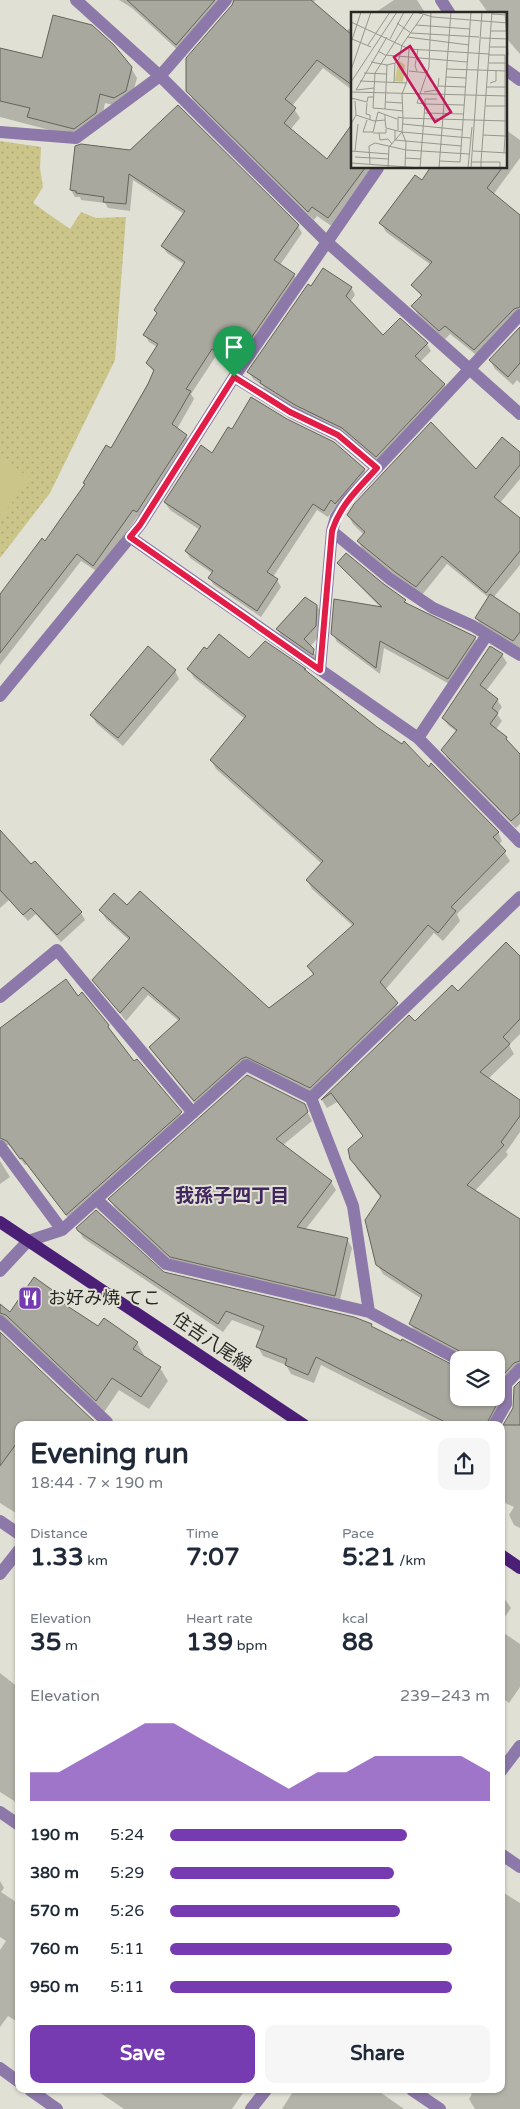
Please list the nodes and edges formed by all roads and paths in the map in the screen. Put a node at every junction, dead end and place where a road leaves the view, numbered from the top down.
1 (76, 0) edge
2 (226, 0) edge
3 (441, 0) edge
4 (449, 12) edge
5 (508, 71) edge
6 (160, 76) junction
7 (520, 80) edge
8 (0, 132) edge
9 (377, 169) edge
10 (327, 242) junction
11 (520, 315) edge
12 (469, 369) junction
13 (234, 377) junction
14 (520, 414) edge
15 (377, 468) junction
16 (332, 531) junction
17 (130, 537) junction
18 (488, 635) junction
19 (520, 655) edge
20 (320, 670) junction
21 (0, 696) edge
22 (418, 738) junction
23 (520, 842) edge
24 (520, 897) edge
25 (0, 997) edge
26 (311, 1098) junction
27 (193, 1113) junction
28 (0, 1146) edge
29 (96, 1199) junction
30 (0, 1222) edge
31 (62, 1230) junction
32 (28, 1241) junction
33 (0, 1271) edge
34 (369, 1312) junction
35 (0, 1321) edge
36 (450, 1355) edge
37 (520, 1369) edge
38 (505, 1379) edge
39 (505, 1406) edge
40 (104, 1421) edge
41 (298, 1421) edge
42 (496, 1421) edge
43 (0, 1521) edge
44 (15, 1531) edge
45 (15, 1555) edge
46 (505, 1559) edge
47 (520, 1568) edge
48 (0, 1574) edge
49 (520, 1746) edge
50 (505, 1766) edge
51 (0, 1812) edge
52 (15, 1822) edge
53 (505, 1857) edge
54 (520, 1867) edge
55 (0, 2068) edge
56 (15, 2079) edge
57 (34, 2093) edge
58 (264, 2093) edge
59 (416, 2093) edge
60 (57, 2109) edge
61 (251, 2109) edge
62 (440, 2109) edge

1 - 6 street
2 - 6 street
3 - 4 street
5 - 7 street
6 - 8 street
6 - 10 street
9 - 10 street
10 - 12 street
10 - 13 street
11 - 12 street
12 - 14 street
12 - 15 street
13 - 15 street
13 - 17 street
15 - 16 street
16 - 18 street
16 - 20 street
17 - 20 street
17 - 21 street
18 - 19 street
18 - 22 street
20 - 22 street
22 - 23 street
24 - 26 street
25 - 27 street
26 - 27 street
26 - 34 street
27 - 29 street
28 - 31 street
29 - 31 street
29 - 34 street
30 - 32 main road, 住吉八尾線
31 - 32 street
32 - 33 street
32 - 41 main road, 住吉八尾線
34 - 36 street
35 - 40 street
37 - 38 street
39 - 42 street
43 - 44 street
45 - 48 street
46 - 47 main road
49 - 50 street
51 - 52 street
53 - 54 street
55 - 56 street
57 - 60 street
58 - 61 street
59 - 62 street

